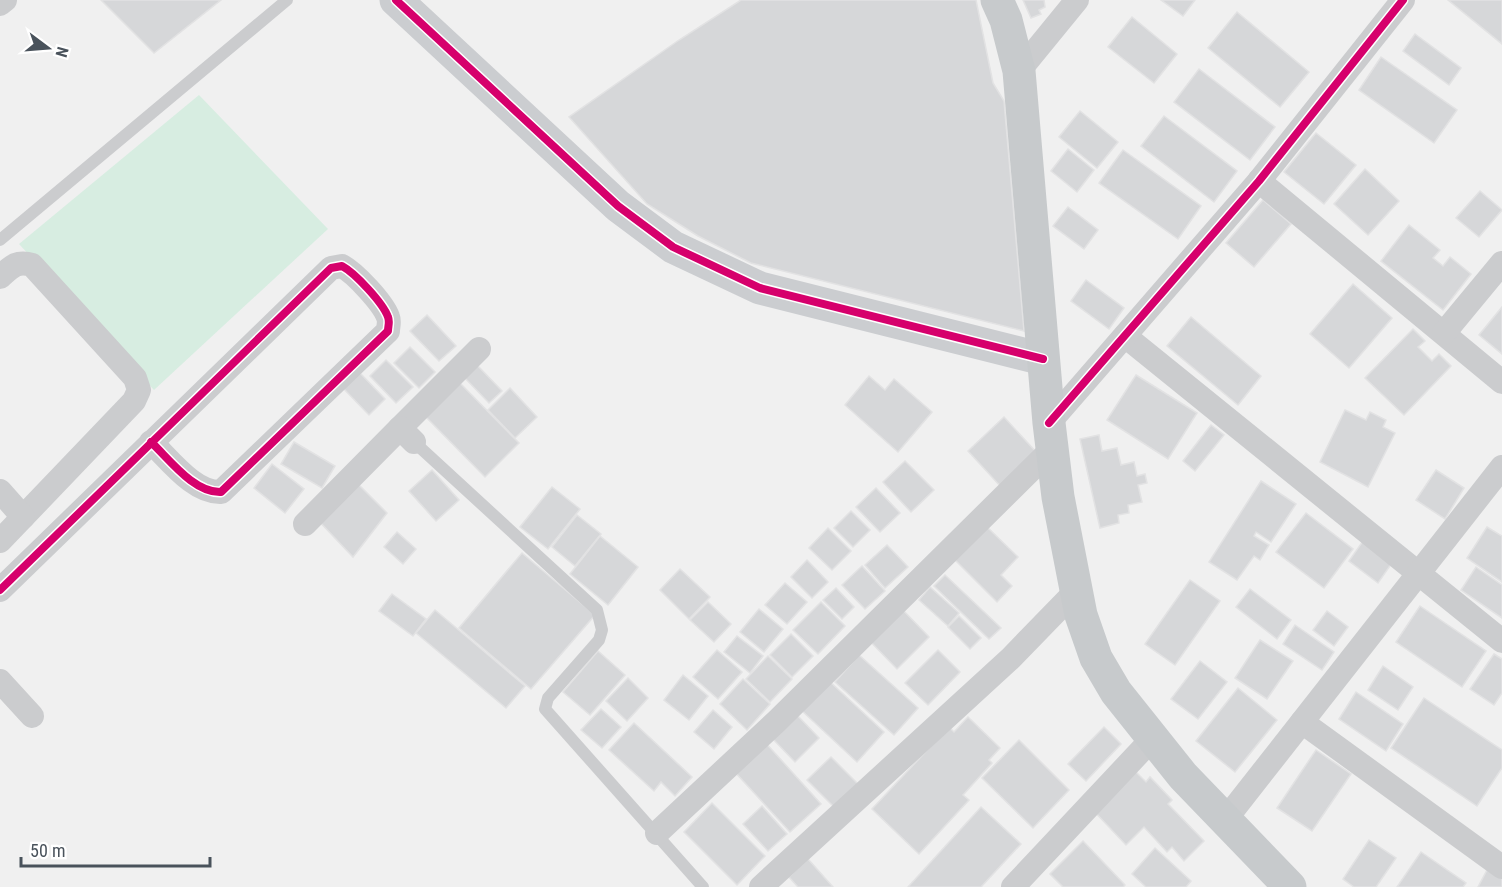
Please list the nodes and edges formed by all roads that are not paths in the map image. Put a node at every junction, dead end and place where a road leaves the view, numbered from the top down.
1 (5, 0) edge
2 (287, 0) edge
3 (396, 0) edge
4 (997, 0) edge
5 (1077, 0) edge
6 (1403, 0) edge
7 (0, 4) edge
8 (1019, 71) junction
9 (1259, 181) junction
10 (0, 240) edge
11 (1502, 263) edge
12 (0, 277) edge
13 (1444, 333) junction
14 (1125, 336) junction
15 (479, 349) dead end
16 (1043, 359) junction
17 (1502, 382) edge
18 (407, 435) junction
19 (1050, 436) junction
20 (151, 442) junction
21 (1502, 467) edge
22 (0, 491) edge
23 (23, 517) junction
24 (305, 524) dead end
25 (0, 541) edge
26 (1417, 574) junction
27 (0, 590) edge
28 (1076, 591) junction
29 (1502, 641) edge
30 (0, 681) edge
31 (32, 716) dead end
32 (1302, 722) junction
33 (1152, 739) junction
34 (1225, 820) junction
35 (657, 833) junction
36 (1502, 867) edge
37 (703, 887) edge
38 (761, 887) edge
39 (1013, 887) edge
40 (1290, 887) edge

1 - 7 street
2 - 10 lane
3 - 16 street
4 - 8 main road
5 - 8 street
6 - 9 street
8 - 16 main road
9 - 13 street
9 - 14 street
11 - 13 street
12 - 23 street
13 - 17 street
14 - 19 street
14 - 26 street
15 - 18 street
16 - 19 main road
18 - 24 street
18 - 35 lane
19 - 28 main road
19 - 35 street
20 - 20 street
20 - 27 street
21 - 26 street
22 - 23 street
23 - 25 street
26 - 29 street
26 - 32 street
28 - 33 main road
28 - 38 street
30 - 31 street
32 - 34 street
32 - 36 street
33 - 34 main road
33 - 39 street
34 - 40 main road
35 - 37 lane

